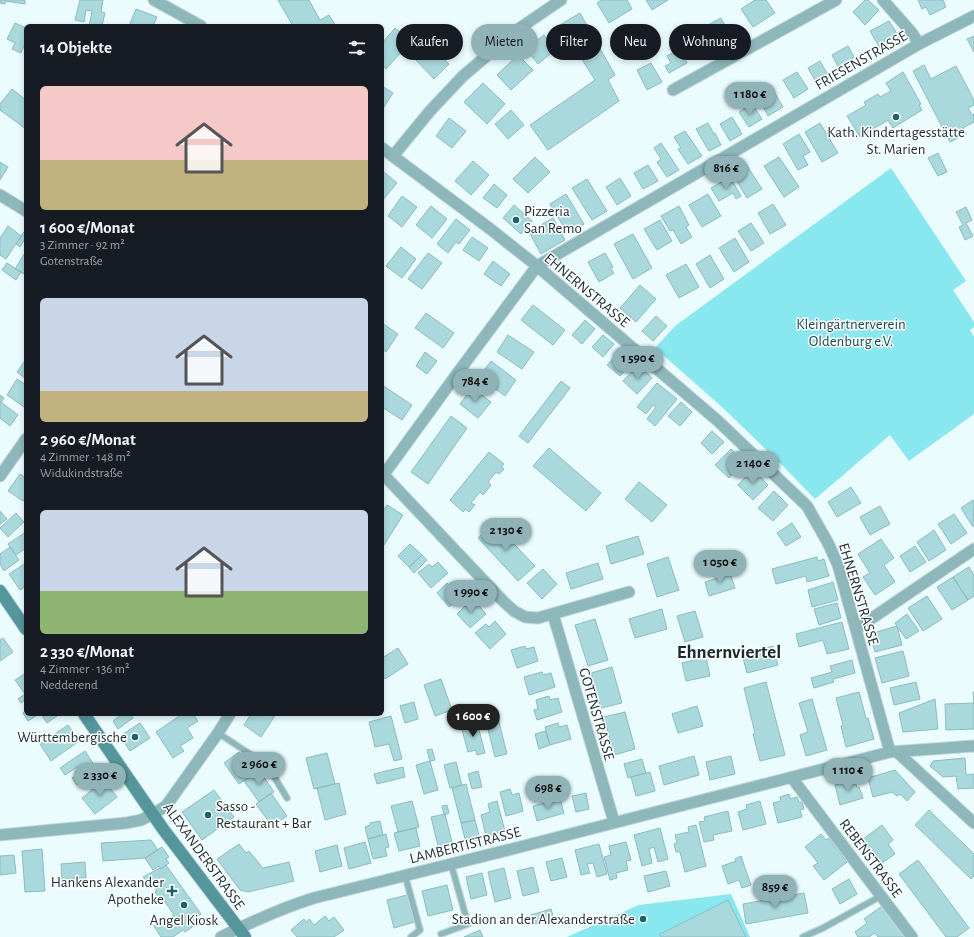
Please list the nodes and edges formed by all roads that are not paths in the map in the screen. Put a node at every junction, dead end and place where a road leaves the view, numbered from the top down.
1 (154, 0) edge
2 (561, 0) edge
3 (836, 0) edge
4 (883, 0) edge
5 (974, 16) edge
6 (197, 24) edge
7 (919, 44) junction
8 (673, 90) dead end
9 (384, 149) edge
10 (394, 156) junction
11 (0, 195) edge
12 (24, 210) edge
13 (537, 266) junction
14 (24, 442) edge
15 (384, 473) edge
16 (384, 475) edge
17 (0, 476) edge
18 (974, 549) edge
19 (0, 591) edge
20 (629, 592) dead end
21 (553, 614) junction
22 (24, 626) edge
23 (856, 629) junction
24 (85, 716) edge
25 (229, 716) edge
26 (218, 733) junction
27 (974, 746) edge
28 (893, 752) junction
29 (792, 778) junction
30 (287, 798) dead end
31 (153, 814) junction
32 (614, 822) junction
33 (974, 823) edge
34 (0, 835) edge
35 (451, 864) junction
36 (405, 875) junction
37 (881, 896) junction
38 (241, 933) edge
39 (441, 934) dead end
40 (221, 937) edge
41 (411, 937) edge
42 (803, 937) edge
43 (912, 937) edge

1 - 6 street
2 - 10 street
3 - 8 street
4 - 7 street
5 - 7 street, FRIESENSTRASSE
7 - 13 street, FRIESENSTRASSE
9 - 10 street, EHNERNSTRASSE
10 - 13 street, EHNERNSTRASSE
11 - 12 street
13 - 15 street
13 - 23 street, EHNERNSTRASSE
14 - 17 street
16 - 21 street
18 - 23 street
19 - 22 street
20 - 21 street
21 - 32 street, GOTENSTRASSE
23 - 28 street, EHNERNSTRASSE
24 - 31 street, ALEXANDERSTRASSE
25 - 26 street
26 - 30 lane
26 - 31 street
27 - 28 street, LAMBERTISTRASSE
28 - 29 street, LAMBERTISTRASSE
28 - 33 street
29 - 32 street, LAMBERTISTRASSE
29 - 37 street, REBENSTRASSE
31 - 34 street
31 - 38 street, ALEXANDERSTRASSE
32 - 35 street, LAMBERTISTRASSE
35 - 36 street, LAMBERTISTRASSE
35 - 39 lane
36 - 38 street, LAMBERTISTRASSE
36 - 41 lane
37 - 42 lane
37 - 43 street, REBENSTRASSE
38 - 40 street, LAMBERTISTRASSE

